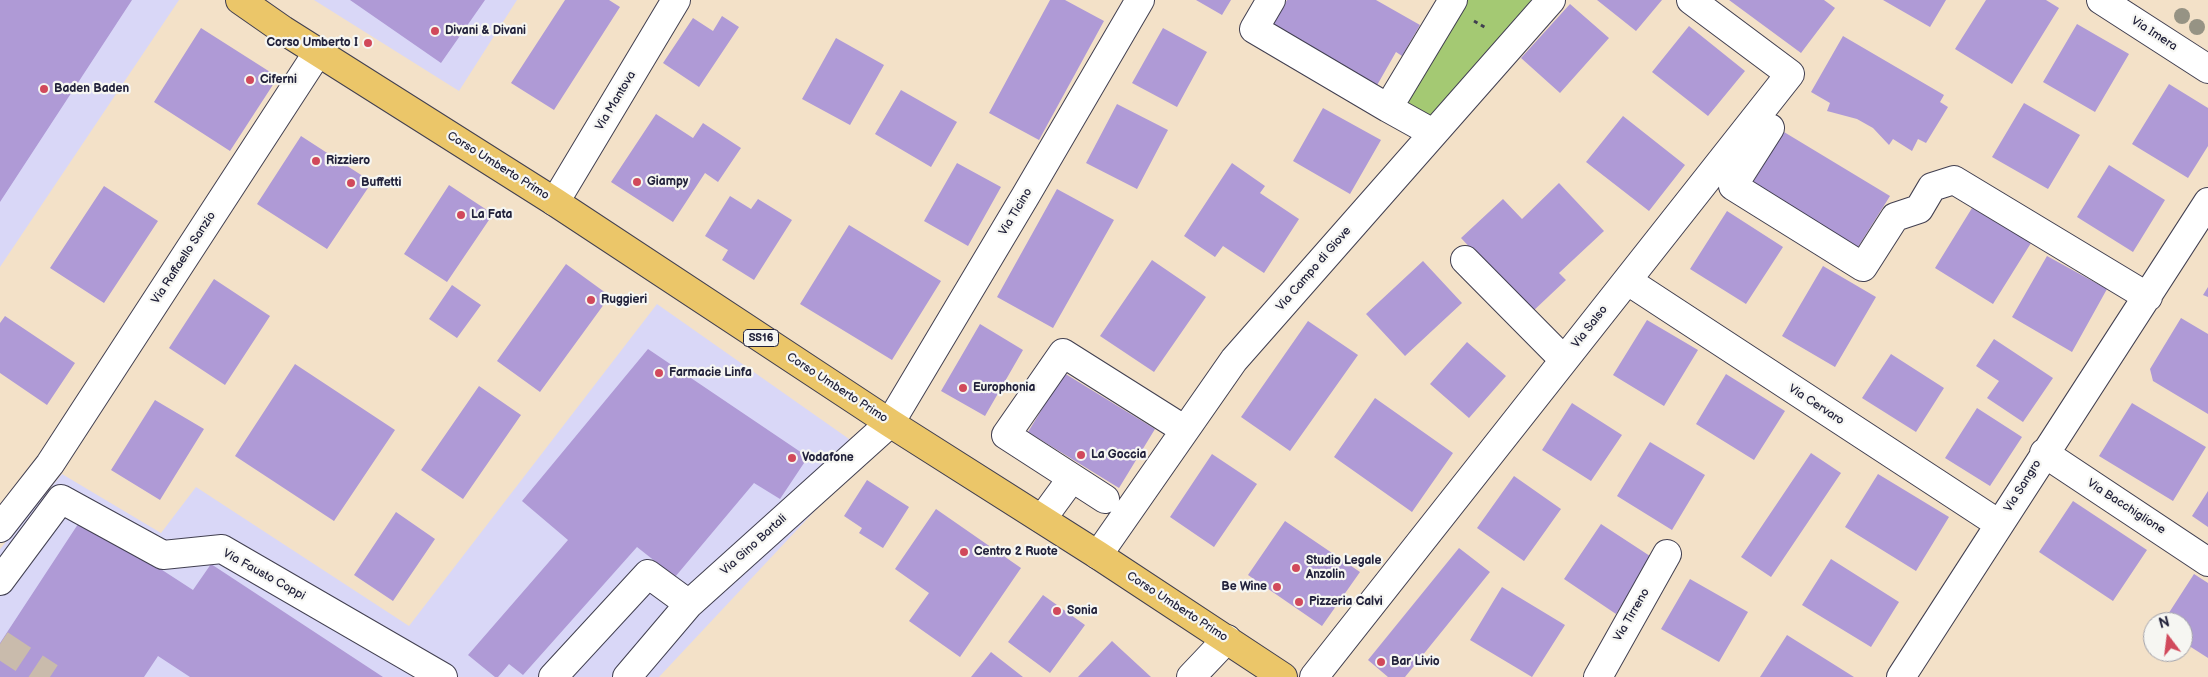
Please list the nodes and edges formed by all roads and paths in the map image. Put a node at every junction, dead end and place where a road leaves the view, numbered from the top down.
1 (240, 0) edge
2 (676, 0) edge
3 (1140, 0) edge
4 (1271, 0) edge
5 (1551, 0) edge
6 (1690, 0) edge
7 (2101, 0) edge
8 (1450, 3) edge
9 (1513, 43) junction
10 (318, 52) junction
11 (2208, 69) edge
12 (1388, 108) junction
13 (1770, 128) dead end
14 (1433, 133) junction
15 (555, 202) junction
16 (2208, 202) edge
17 (1465, 260) dead end
18 (1634, 285) dead end
19 (2148, 296) junction
20 (1564, 360) junction
21 (890, 423) junction
22 (1185, 430) junction
23 (2044, 453) junction
24 (1072, 478) junction
25 (1106, 499) dead end
26 (1042, 519) junction
27 (1999, 524) junction
28 (0, 528) edge
29 (1667, 554) dead end
30 (1098, 555) junction
31 (2208, 562) edge
32 (0, 581) edge
33 (689, 604) junction
34 (1227, 639) junction
35 (1275, 675) edge
36 (443, 677) edge
37 (553, 677) edge
38 (628, 677) edge
39 (1191, 677) edge
40 (1314, 677) edge
41 (1598, 677) edge
42 (1901, 677) edge

1 - 10 main road, Corso Umberto Primo / SS16
2 - 15 street, Via Mantova
3 - 21 street, Via Ticino
4 - 12 street
5 - 9 street, Via Campo di Giove
6 - 20 street, Via Salso
7 - 11 street, Via Imera
8 - 9 path
8 - 12 street
9 - 14 street, Via Campo di Giove
10 - 15 main road, Corso Umberto Primo / SS16
10 - 28 street, Via Raffaello Sanzio
12 - 14 street
13 - 19 street
14 - 22 street, Via Campo di Giove
15 - 21 main road, Corso Umberto Primo / SS16
16 - 19 street, Via Sangro
17 - 20 street
18 - 27 street, Via Cervaro
19 - 23 street, Via Sangro
20 - 40 street, Via Salso
21 - 26 main road, Corso Umberto Primo / SS16
21 - 33 street, Via Gino Bartali
22 - 24 street
22 - 30 street, Via Campo di Giove
23 - 27 street, Via Sangro
23 - 31 street, Via Bacchiglione
24 - 25 street
24 - 26 street
26 - 30 main road, Corso Umberto Primo / SS16
27 - 42 street, Via Sangro
29 - 41 street, Via Tirreno
30 - 34 main road, Corso Umberto Primo / SS16
32 - 36 street, Via Fausto Coppi
33 - 37 street
33 - 38 street, Via Gino Bartali
34 - 35 main road, Corso Umberto Primo / SS16
34 - 39 street

